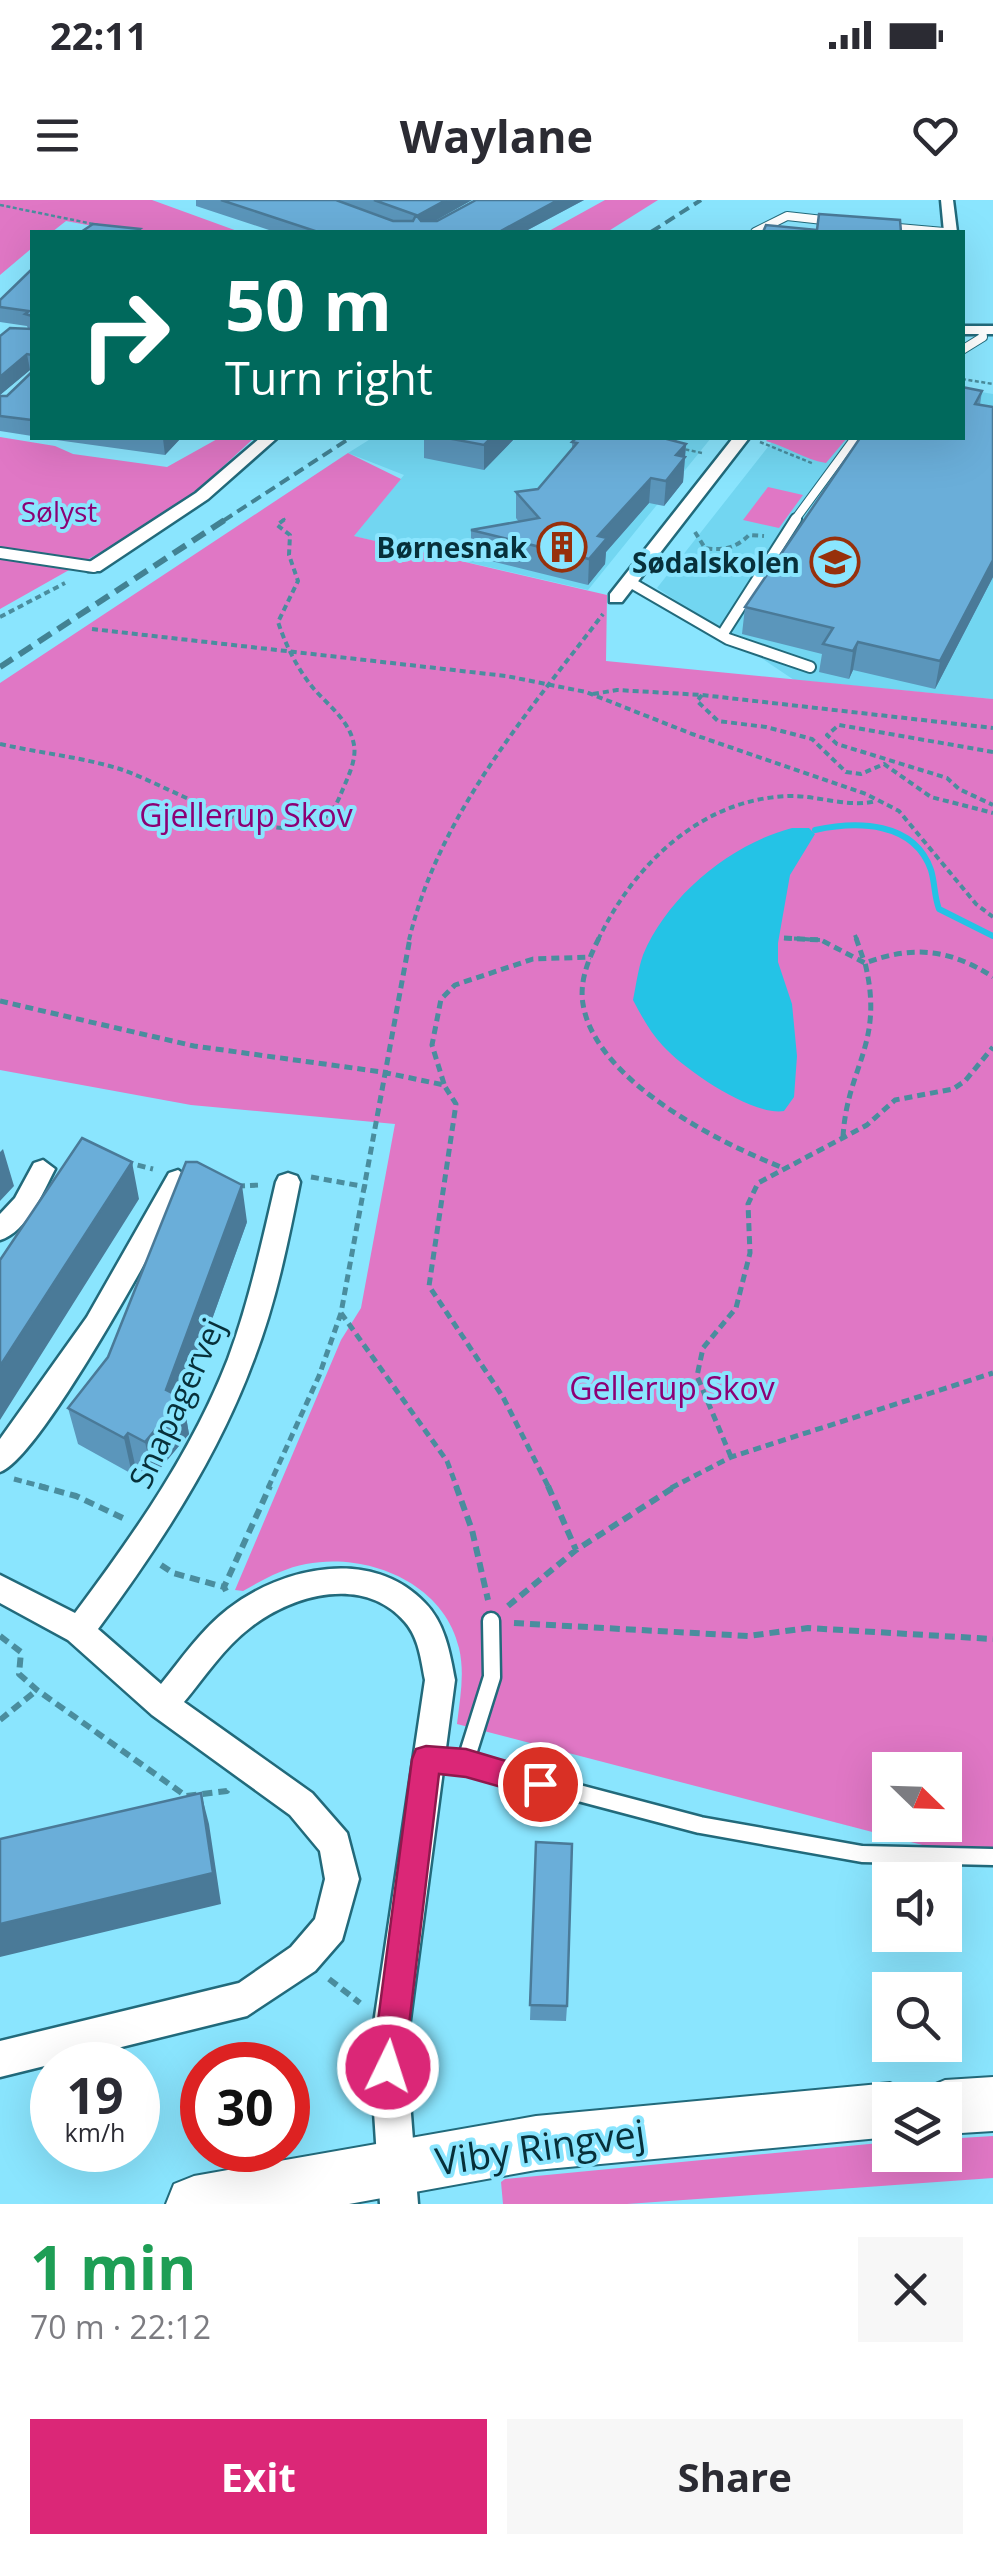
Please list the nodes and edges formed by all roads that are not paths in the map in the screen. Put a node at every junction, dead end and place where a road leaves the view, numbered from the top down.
1 (947, 200) edge
2 (836, 221) edge
3 (872, 225) edge
4 (758, 230) edge
5 (904, 230) edge
6 (947, 230) edge
7 (988, 330) edge
8 (965, 348) edge
9 (266, 440) edge
10 (853, 440) edge
11 (747, 444) edge
12 (0, 553) edge
13 (94, 568) joint
14 (628, 581) junction
15 (616, 598) road end
16 (722, 636) junction
17 (810, 667) dead end
18 (43, 1169) dead end
19 (178, 1179) edge
20 (288, 1182) dead end
21 (0, 1231) edge
22 (0, 1460) edge
23 (0, 1588) edge
24 (491, 1622) road end
25 (80, 1632) junction
26 (163, 1706) junction
27 (426, 1759) junction
28 (466, 1763) junction
29 (993, 1857) edge
30 (0, 2058) edge
31 (993, 2104) edge
32 (962, 2106) edge
33 (872, 2111) edge
34 (397, 2185) edge
35 (194, 2204) edge

1 - 6 street
2 - 4 lane
3 - 5 lane
7 - 8 lane
9 - 13 street
10 - 16 lane
11 - 14 street
12 - 13 lane
14 - 15 street
14 - 16 lane
16 - 17 lane
18 - 21 street
19 - 22 street
20 - 25 street, Snapagervej
23 - 25 street
24 - 28 lane
25 - 26 street
26 - 27 street
26 - 30 street
27 - 28 lane
27 - 34 street
28 - 29 lane
31 - 32 main road
33 - 34 main road, Viby Ringvej
34 - 35 main road, Viby Ringvej

